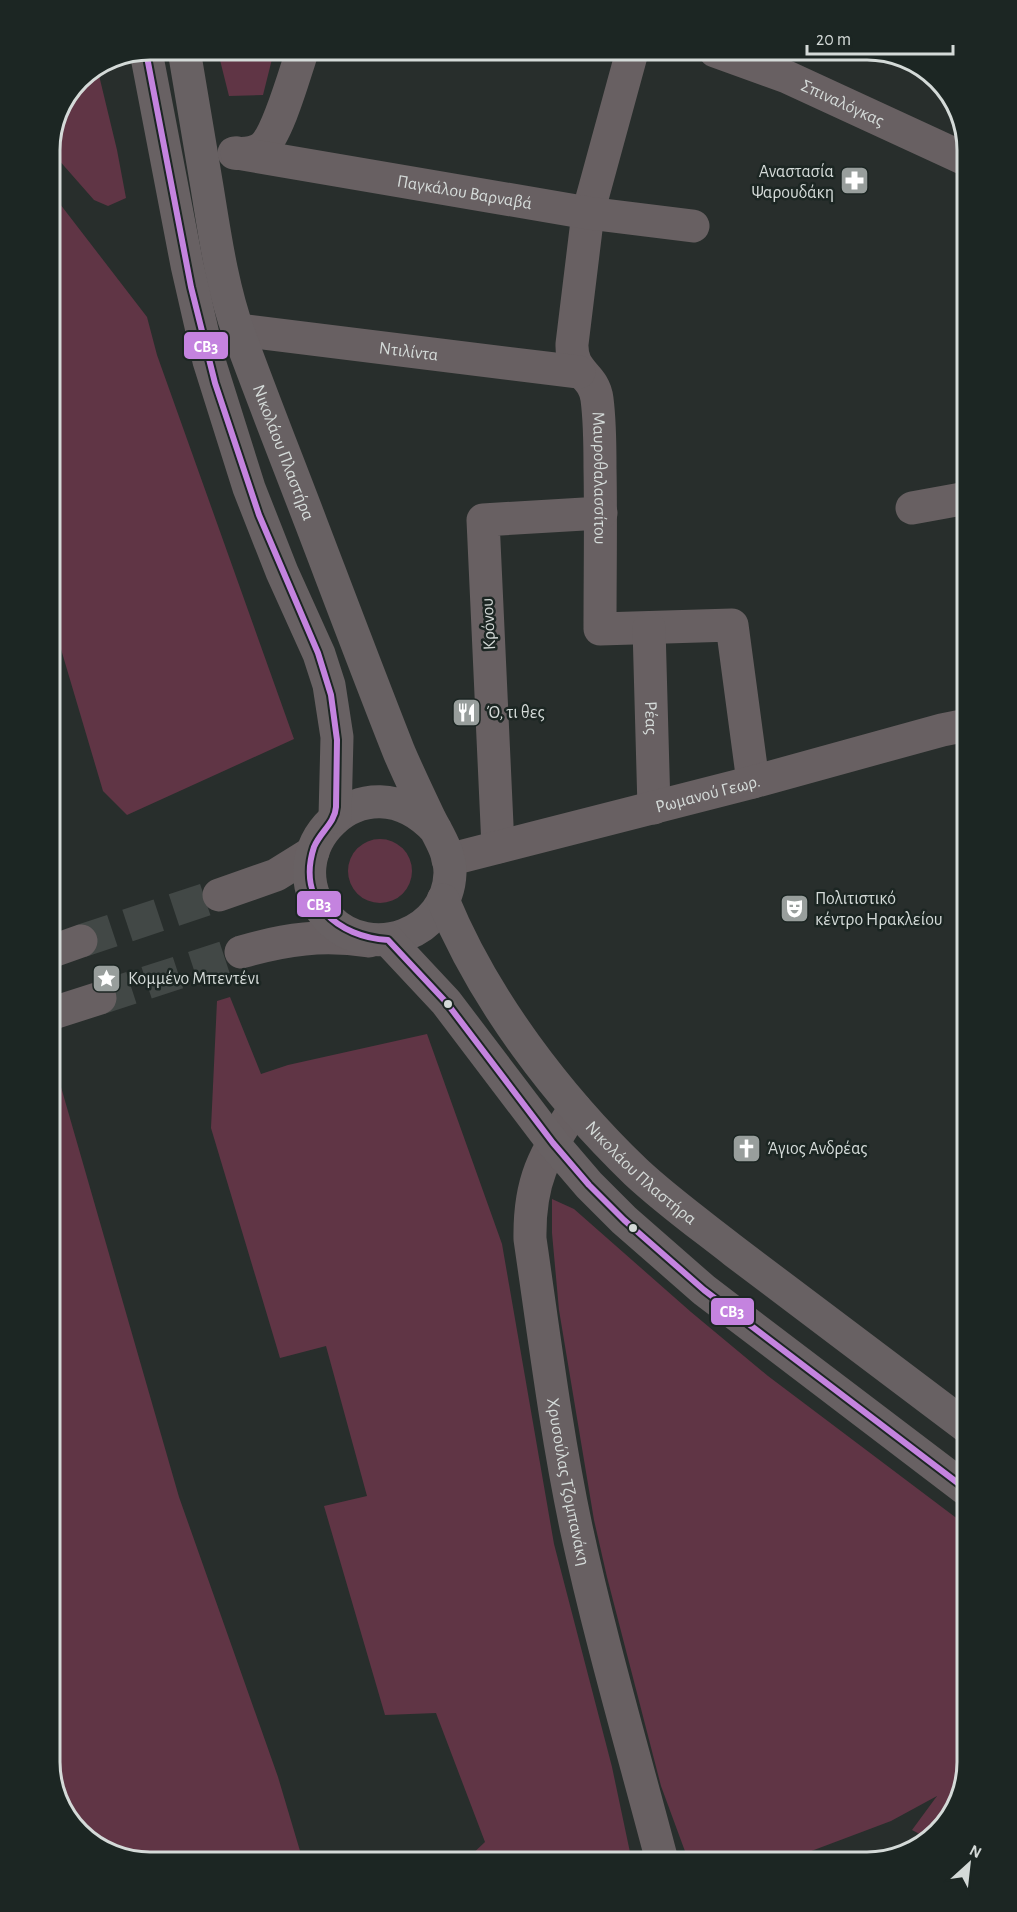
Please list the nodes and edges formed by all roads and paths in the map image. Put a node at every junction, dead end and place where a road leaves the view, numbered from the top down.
1 (148, 60) edge
2 (186, 60) edge
3 (300, 60) edge
4 (630, 60) edge
5 (764, 60) edge
6 (786, 64) edge
7 (200, 146) junction
8 (237, 153) junction
9 (957, 154) edge
10 (588, 213) junction
11 (693, 226) dead end
12 (238, 330) junction
13 (579, 372) junction
14 (957, 500) edge
15 (912, 508) dead end
16 (601, 513) junction
17 (649, 628) junction
18 (957, 727) edge
19 (753, 782) junction
20 (654, 808) junction
21 (335, 818) junction
22 (442, 845) junction
23 (498, 847) junction
24 (313, 852) junction
25 (219, 895) tunnel mouth
26 (443, 900) junction
27 (380, 940) junction
28 (81, 941) tunnel mouth
29 (60, 948) edge
30 (241, 952) tunnel mouth
31 (100, 998) tunnel mouth
32 (60, 1011) edge
33 (575, 1108) junction
34 (553, 1143) junction
35 (957, 1418) edge
36 (957, 1482) edge
37 (660, 1852) edge

1 - 21 main road
2 - 7 main road, Νικολάου Πλαστήρα
3 - 8 street
4 - 10 street, Μαυροθαλασσίτου
5 - 6 street, Σπιναλόγκας
6 - 9 street, Σπιναλόγκας
7 - 8 street, Παγκάλου Βαρναβά
7 - 12 main road, Νικολάου Πλαστήρα
8 - 10 street, Παγκάλου Βαρναβά
10 - 11 street, Παγκάλου Βαρναβά
10 - 13 street, Μαυροθαλασσίτου
12 - 13 street, Ντιλίντα
12 - 22 main road, Νικολάου Πλαστήρα
13 - 16 street, Μαυροθαλασσίτου
14 - 15 street
16 - 17 street, Μαυροθαλασσίτου
16 - 23 street, Κρόνου
17 - 19 street, Μαυροθαλασσίτου
17 - 20 street, Ρέας
18 - 19 street, Ρωμανού Γεωρ.
19 - 20 street, Ρωμανού Γεωρ.
20 - 23 street, Ρωμανού Γεωρ.
21 - 22 main road
21 - 24 main road
22 - 23 street, Ρωμανού Γεωρ.
22 - 26 main road, Νικολάου Πλαστήρα
24 - 25 street
24 - 27 main road
26 - 27 main road
26 - 33 main road, Νικολάου Πλαστήρα
27 - 30 street
27 - 34 main road
28 - 29 street
31 - 32 street
33 - 34 street, Χρυσούλας Τζομπανάκη
33 - 35 main road, Νικολάου Πλαστήρα
34 - 36 main road
34 - 37 street, Χρυσούλας Τζομπανάκη

